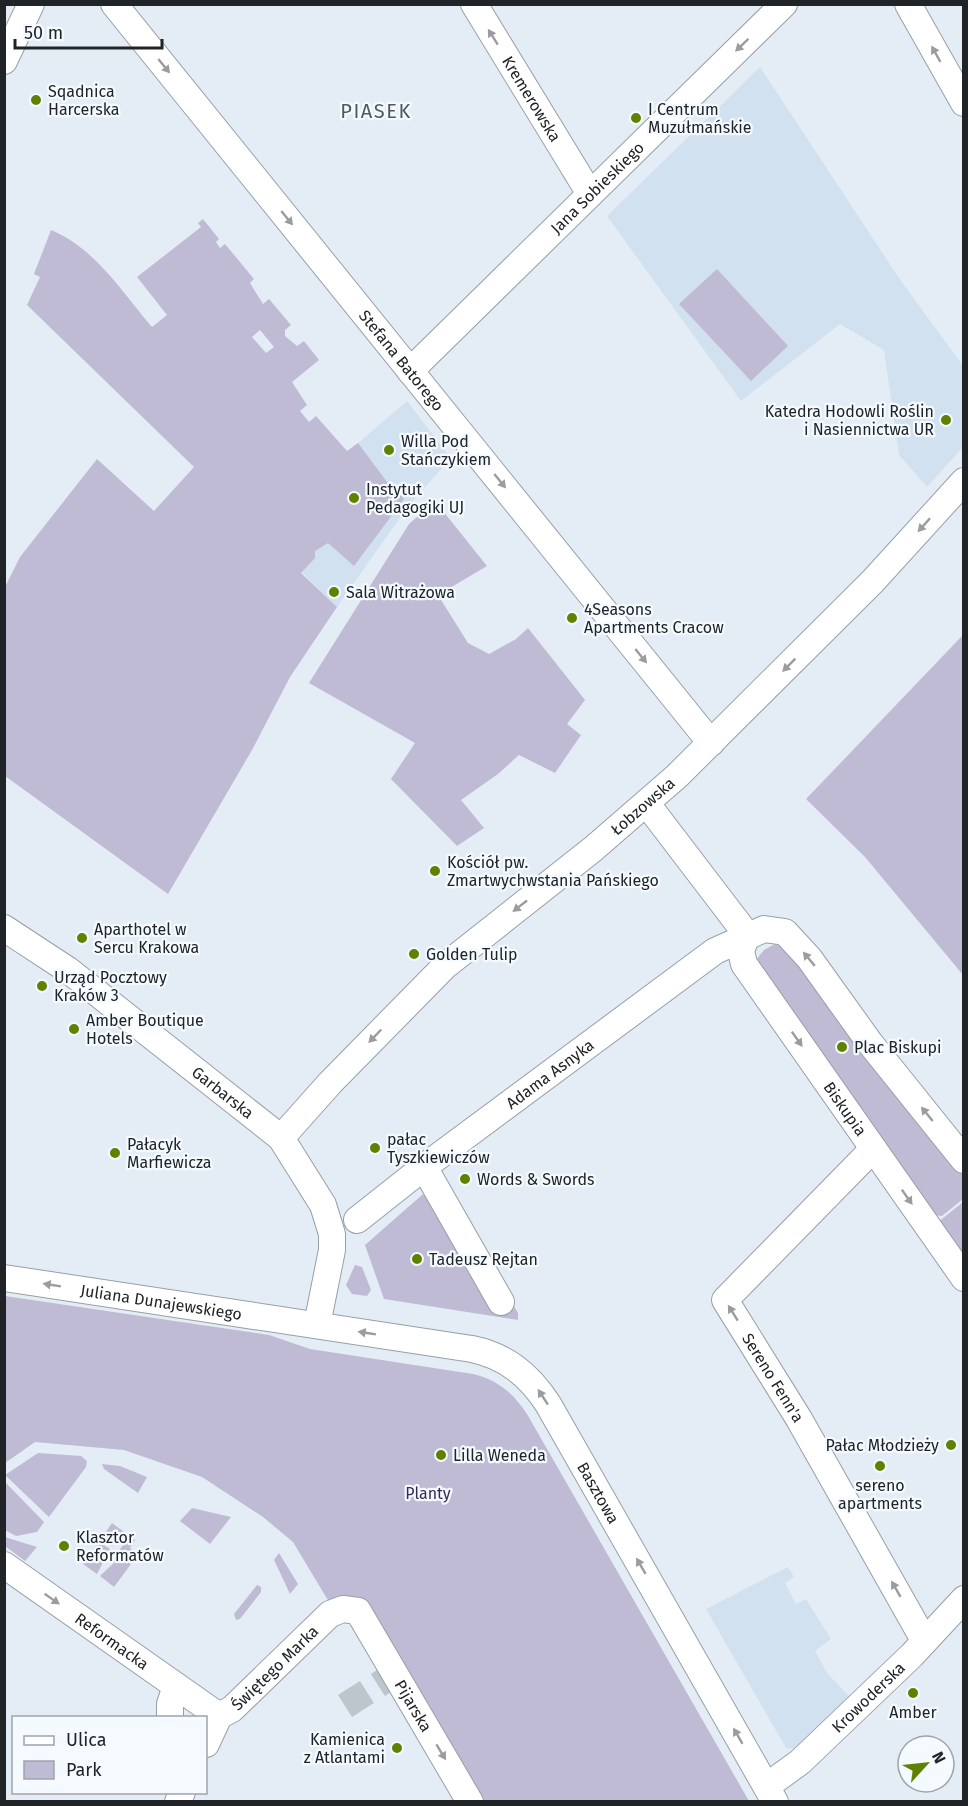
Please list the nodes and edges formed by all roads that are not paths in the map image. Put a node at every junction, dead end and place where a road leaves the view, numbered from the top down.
1 (31, 4) edge
2 (114, 4) edge
3 (474, 4) edge
4 (784, 4) edge
5 (908, 4) edge
6 (4, 61) edge
7 (963, 103) edge
8 (590, 194) junction
9 (410, 371) junction
10 (963, 481) edge
11 (711, 742) junction
12 (647, 804) junction
13 (4, 928) edge
14 (747, 936) junction
15 (281, 1138) junction
16 (873, 1149) junction
17 (963, 1160) edge
18 (424, 1167) junction
19 (357, 1220) dead end
20 (4, 1278) edge
21 (963, 1278) edge
22 (501, 1302) dead end
23 (317, 1325) junction
24 (4, 1565) edge
25 (963, 1599) edge
26 (358, 1611) joint
27 (924, 1640) junction
28 (176, 1686) junction
29 (170, 1716) edge
30 (219, 1716) junction
31 (207, 1742) edge
32 (771, 1794) edge
33 (470, 1802) edge

1 - 6 street
2 -> 9 street, Stefana Batorego
8 -> 3 street, Kremerowska
4 -> 8 street, Jana Sobieskiego
7 -> 5 street
8 - 9 street, Jana Sobieskiego
9 -> 11 street, Stefana Batorego
10 -> 11 street, Łobzowska
11 - 12 street, Łobzowska
12 - 14 street
12 -> 15 street, Łobzowska
13 - 15 street, Garbarska
14 -> 16 street, Biskupia
17 -> 14 street
14 - 18 street, Adama Asnyka
15 - 23 street, Garbarska
16 -> 21 street, Biskupia
27 -> 16 street, Sereno Fenn'a
18 - 19 street, Adama Asnyka
18 - 22 street
23 -> 20 street, Juliana Dunajewskiego
32 -> 23 street, Basztowa
24 -> 28 street, Reformacka
25 - 27 street, Krowoderska
26 - 30 street, Świętego Marka
26 -> 33 street, Pijarska
27 - 32 street, Krowoderska
28 - 29 street
28 - 30 street, Reformacka
30 - 31 street, Świętego Marka

